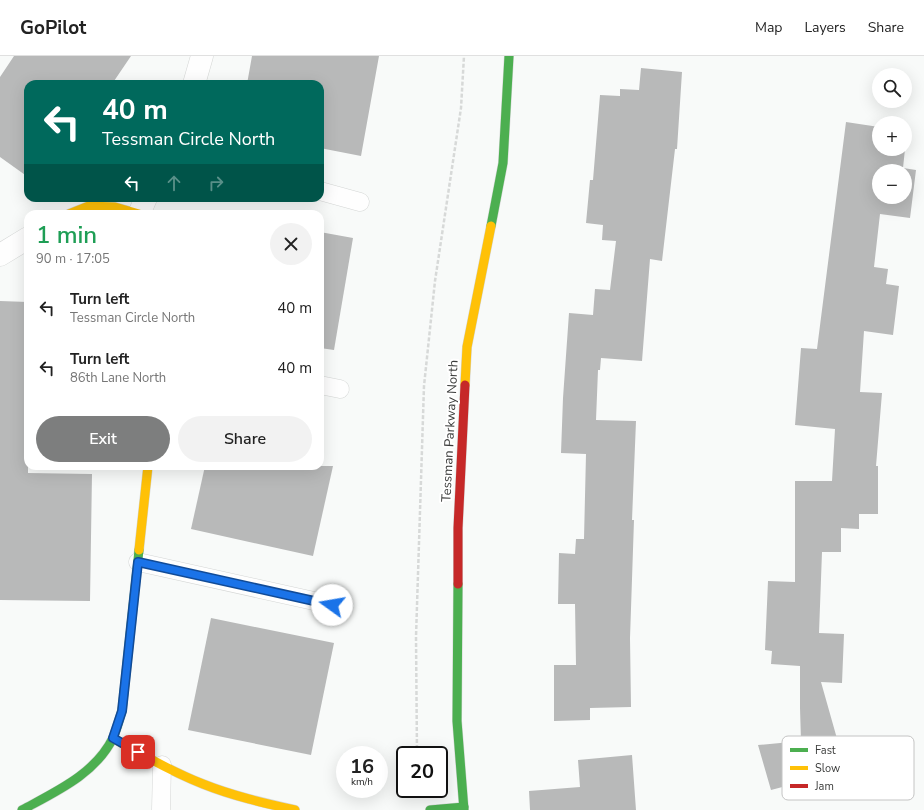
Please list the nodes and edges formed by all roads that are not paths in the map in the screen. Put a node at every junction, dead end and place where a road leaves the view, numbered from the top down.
1 (202, 56) edge
2 (509, 56) edge
3 (195, 80) edge
4 (324, 192) edge
5 (360, 202) dead end
6 (79, 210) edge
7 (125, 210) edge
8 (24, 240) edge
9 (0, 255) edge
10 (324, 386) edge
11 (340, 389) dead end
12 (148, 470) edge
13 (138, 562) junction
14 (332, 605) dead end
15 (113, 738) junction
16 (162, 765) junction
17 (464, 809) edge
18 (22, 810) edge
19 (161, 810) edge
20 (295, 810) edge
21 (430, 810) edge

1 - 3 street
2 - 17 street, Tessman Parkway North
4 - 5 lane
6 - 7 street
8 - 9 street
10 - 11 lane
12 - 13 street
13 - 14 lane
13 - 15 street
15 - 16 street
15 - 18 street
16 - 19 lane
16 - 20 street
17 - 21 street

